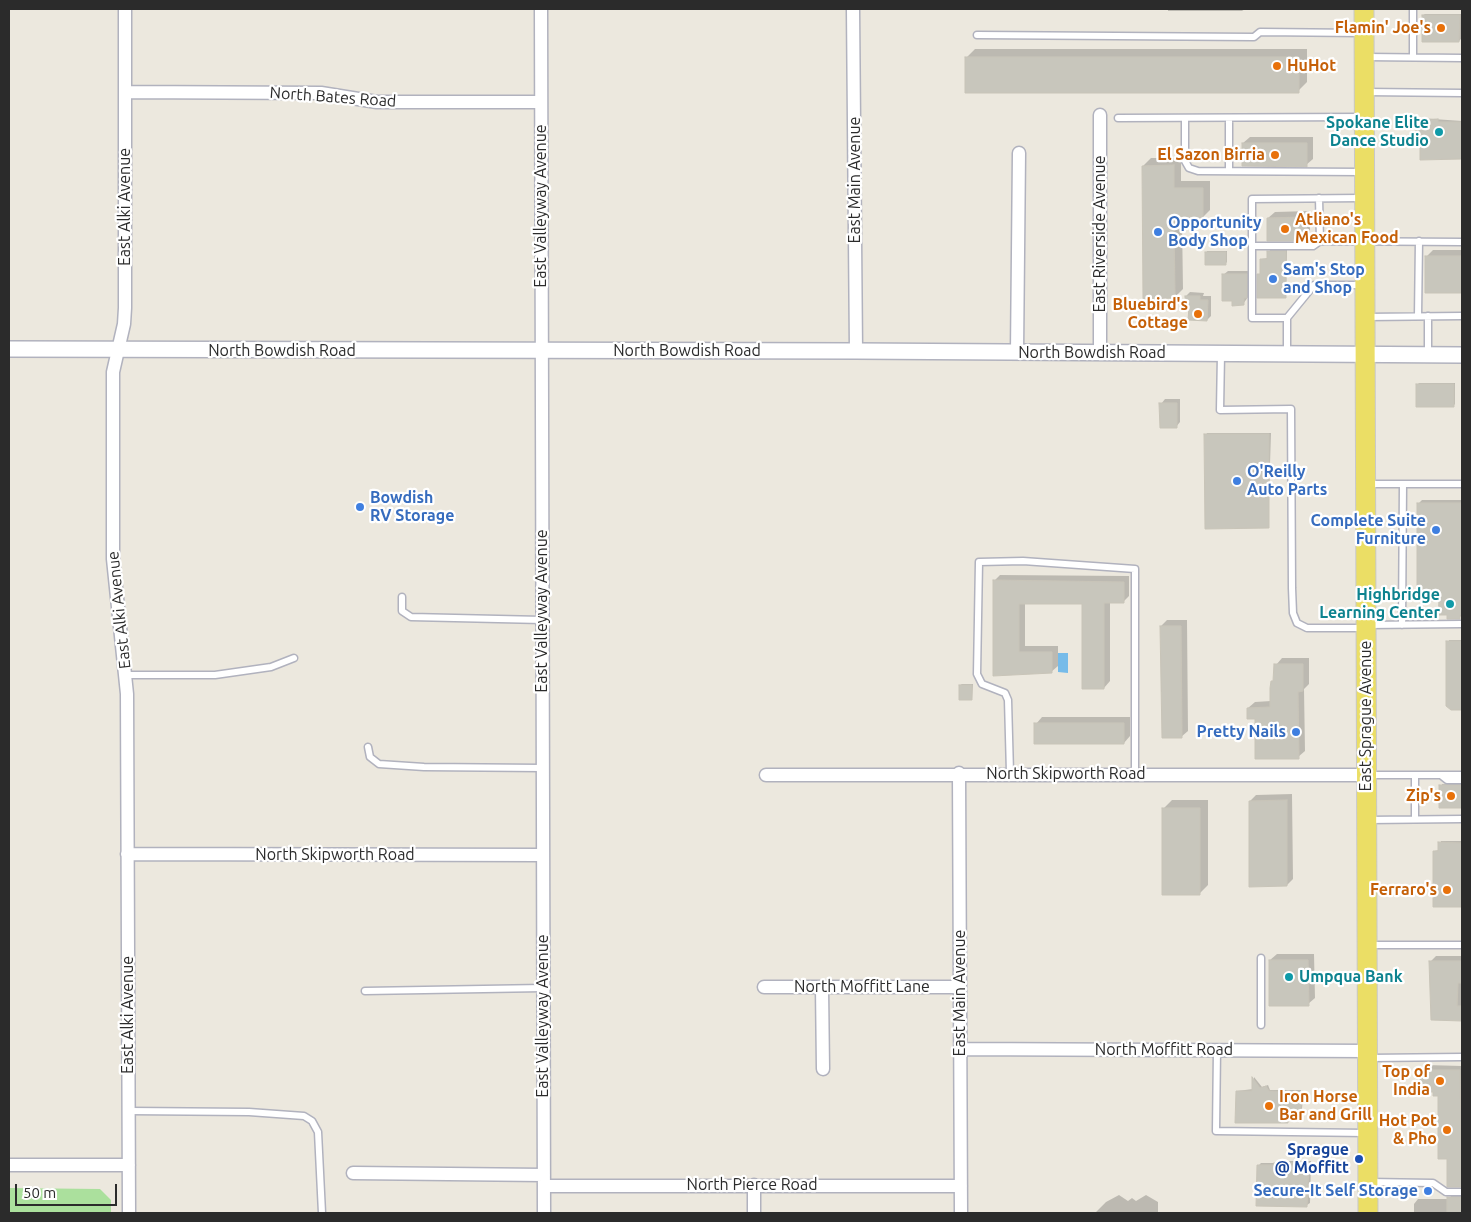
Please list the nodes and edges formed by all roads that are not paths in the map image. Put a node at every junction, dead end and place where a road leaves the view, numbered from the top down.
1 (125, 9) edge
2 (541, 9) edge
3 (854, 9) edge
4 (1364, 9) edge
5 (1412, 9) edge
6 (1364, 33) junction
7 (977, 34) dead end
8 (1364, 57) junction
9 (1413, 57) junction
10 (1462, 58) edge
11 (125, 92) junction
12 (1364, 92) junction
13 (1462, 93) edge
14 (541, 102) junction
15 (1100, 115) dead end
16 (1364, 117) junction
17 (1118, 118) dead end
18 (1185, 118) junction
19 (1229, 118) junction
20 (1019, 152) dead end
21 (1229, 171) junction
22 (1364, 172) junction
23 (1319, 198) junction
24 (1363, 198) junction
25 (1320, 241) junction
26 (1364, 241) junction
27 (1419, 241) junction
28 (1462, 242) edge
29 (1252, 246) junction
30 (1364, 285) junction
31 (1364, 316) junction
32 (1418, 316) junction
33 (1428, 316) junction
34 (1462, 316) edge
35 (1287, 318) junction
36 (9, 350) edge
37 (117, 350) junction
38 (856, 351) junction
39 (542, 352) junction
40 (1017, 352) junction
41 (1100, 353) junction
42 (1221, 354) junction
43 (1288, 355) junction
44 (1365, 355) junction
45 (1428, 355) junction
46 (1462, 355) edge
47 (1365, 484) junction
48 (1403, 484) junction
49 (1462, 484) edge
50 (402, 597) dead end
51 (542, 620) junction
52 (1461, 624) edge
53 (1402, 625) junction
54 (1366, 626) junction
55 (294, 658) dead end
56 (126, 675) junction
57 (368, 747) dead end
58 (542, 768) junction
59 (959, 773) junction
60 (1010, 773) junction
61 (1135, 774) junction
62 (766, 775) dead end
63 (1366, 775) junction
64 (1415, 775) junction
65 (1462, 775) edge
66 (1442, 776) junction
67 (1462, 780) edge
68 (1462, 815) edge
69 (1415, 819) junction
70 (1442, 819) junction
71 (1462, 819) edge
72 (1366, 820) junction
73 (127, 854) junction
74 (542, 855) junction
75 (1367, 945) junction
76 (1462, 945) edge
77 (1261, 958) dead end
78 (764, 987) dead end
79 (960, 987) junction
80 (543, 988) junction
81 (822, 988) junction
82 (365, 991) dead end
83 (1261, 1025) dead end
84 (960, 1048) junction
85 (1217, 1050) junction
86 (1368, 1055) junction
87 (1462, 1056) edge
88 (823, 1069) dead end
89 (129, 1110) junction
90 (1368, 1133) junction
91 (9, 1165) edge
92 (129, 1165) junction
93 (353, 1173) dead end
94 (544, 1180) junction
95 (1367, 1182) junction
96 (754, 1185) junction
97 (961, 1186) junction
98 (1462, 1192) edge
99 (130, 1213) edge
100 (322, 1213) edge
101 (544, 1213) edge
102 (754, 1213) edge
103 (961, 1213) edge
104 (1368, 1213) edge

1 - 11 street, East Alki Avenue
2 - 14 street, East Valleyway Avenue
3 - 38 street, East Main Avenue
4 - 6 main road, East Sprague Avenue
5 - 9 lane
6 - 7 lane
6 - 8 main road, East Sprague Avenue
8 - 9 lane
8 - 12 main road, East Sprague Avenue
9 - 10 lane
11 - 14 street, North Bates Road
11 - 37 street, East Alki Avenue
12 - 13 lane
12 - 16 main road, East Sprague Avenue
14 - 39 street, East Valleyway Avenue
15 - 41 street, East Riverside Avenue
16 - 19 lane
16 - 22 main road, East Sprague Avenue
17 - 18 lane
18 - 19 lane
18 - 21 lane
19 - 21 lane
20 - 40 street
21 - 22 lane
22 - 24 main road, East Sprague Avenue
23 - 24 lane
23 - 25 lane
23 - 29 lane
24 - 26 main road, East Sprague Avenue
25 - 26 lane
25 - 29 lane
26 - 27 lane
26 - 30 main road, East Sprague Avenue
27 - 28 lane
27 - 32 lane
29 - 35 lane
30 - 31 main road, East Sprague Avenue
30 - 35 lane
31 - 32 lane
31 - 44 main road, East Sprague Avenue
32 - 33 lane
33 - 34 lane
33 - 45 lane
35 - 43 lane
36 - 37 street, North Bowdish Road
37 - 39 street, North Bowdish Road
37 - 56 street, East Alki Avenue
38 - 39 street, North Bowdish Road
38 - 40 street, North Bowdish Road
39 - 51 street, East Valleyway Avenue
40 - 41 street, North Bowdish Road
41 - 42 street, North Bowdish Road
42 - 43 street, North Bowdish Road
42 - 54 lane
43 - 44 street, North Bowdish Road
44 - 45 street, North Bowdish Road
44 - 47 main road, East Sprague Avenue
45 - 46 street, North Bowdish Road
47 - 48 lane
47 - 54 main road, East Sprague Avenue
48 - 49 lane
48 - 53 lane
50 - 51 lane
51 - 58 street, East Valleyway Avenue
52 - 53 lane
53 - 54 lane
54 - 63 main road, East Sprague Avenue
55 - 56 lane
56 - 73 street, East Alki Avenue
57 - 58 lane
58 - 74 street, East Valleyway Avenue
59 - 60 street, North Skipworth Road
59 - 62 street, North Skipworth Road
59 - 79 street, East Main Avenue
60 - 61 street, North Skipworth Road
60 - 61 lane
61 - 63 street, North Skipworth Road
63 - 64 lane
63 - 72 main road, East Sprague Avenue
64 - 66 lane
64 - 69 lane
65 - 66 lane
66 - 67 lane
68 - 70 lane
69 - 70 lane
69 - 72 lane
70 - 71 lane
72 - 75 main road, East Sprague Avenue
73 - 74 street, North Skipworth Road
73 - 89 street, East Alki Avenue
74 - 80 street, East Valleyway Avenue
75 - 76 lane
75 - 86 main road, East Sprague Avenue
77 - 83 lane
78 - 81 street, North Moffitt Lane
79 - 81 street, North Moffitt Lane
79 - 84 street, East Main Avenue
80 - 82 lane
80 - 94 street, East Valleyway Avenue
81 - 88 street
84 - 85 street, North Moffitt Road
84 - 97 street, East Main Avenue
85 - 86 street, North Moffitt Road
85 - 90 lane
86 - 87 lane
86 - 90 main road, East Sprague Avenue
89 - 92 street, East Alki Avenue
89 - 100 lane
90 - 95 main road, East Sprague Avenue
91 - 92 street
92 - 99 street, East Alki Avenue
93 - 94 street, North Pierce Road
94 - 96 street, North Pierce Road
94 - 101 street, East Valleyway Avenue
95 - 98 lane
95 - 104 main road, East Sprague Avenue
96 - 97 street, North Pierce Road
96 - 102 street
97 - 103 street, East Main Avenue

